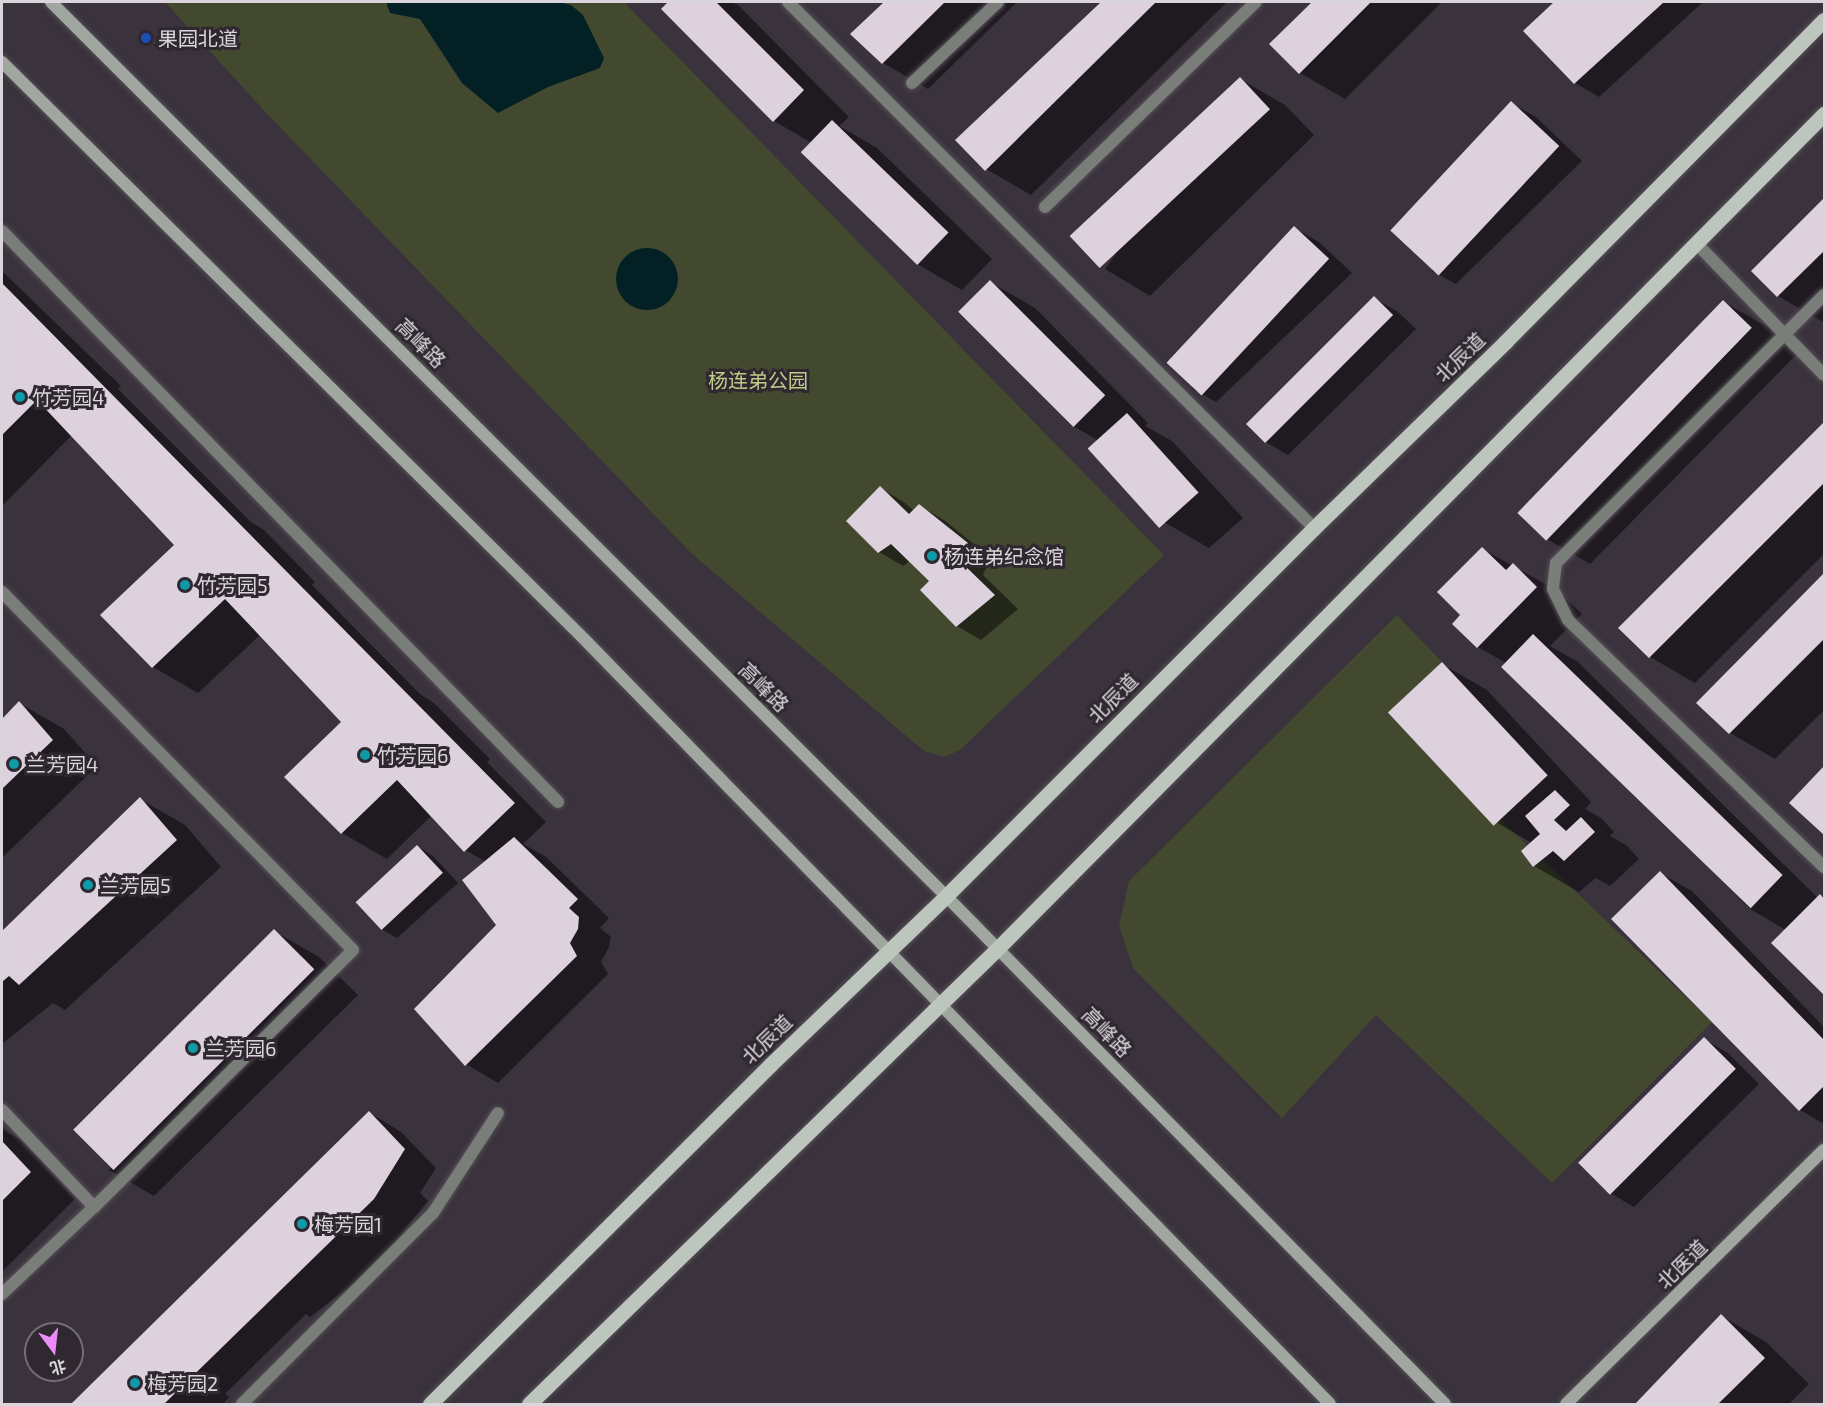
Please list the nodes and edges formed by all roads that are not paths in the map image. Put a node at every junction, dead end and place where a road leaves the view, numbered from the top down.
1 (51, 2) edge
2 (788, 2) edge
3 (998, 2) edge
4 (1256, 2) edge
5 (1824, 20) edge
6 (2, 62) edge
7 (912, 83) dead end
8 (1824, 114) edge
9 (1045, 207) dead end
10 (2, 231) edge
11 (1697, 244) junction
12 (1824, 295) edge
13 (1786, 335) junction
14 (1824, 375) edge
15 (1314, 528) junction
16 (2, 592) edge
17 (558, 802) dead end
18 (1824, 867) edge
19 (946, 896) junction
20 (998, 948) junction
21 (886, 952) junction
22 (939, 1005) junction
23 (2, 1110) edge
24 (498, 1113) dead end
25 (1824, 1150) edge
26 (94, 1207) junction
27 (2, 1294) edge
28 (242, 1404) edge
29 (430, 1404) edge
30 (529, 1404) edge
31 (1329, 1404) edge
32 (1445, 1404) edge
33 (1566, 1404) edge

1 - 19 main road, 高峰路
2 - 15 lane
3 - 7 lane
4 - 9 lane
5 - 15 main road, 北辰道
6 - 21 main road
8 - 11 main road
10 - 17 lane
11 - 13 lane
11 - 20 main road
12 - 13 lane
13 - 14 lane
13 - 18 lane
15 - 19 main road, 北辰道
16 - 26 lane
19 - 20 main road, 高峰路
19 - 21 main road, 北辰道
20 - 22 main road
20 - 32 main road, 高峰路
21 - 22 main road
21 - 29 main road, 北辰道
22 - 30 main road
22 - 31 main road
23 - 26 lane
24 - 28 lane
25 - 33 main road, 北医道
26 - 27 lane

